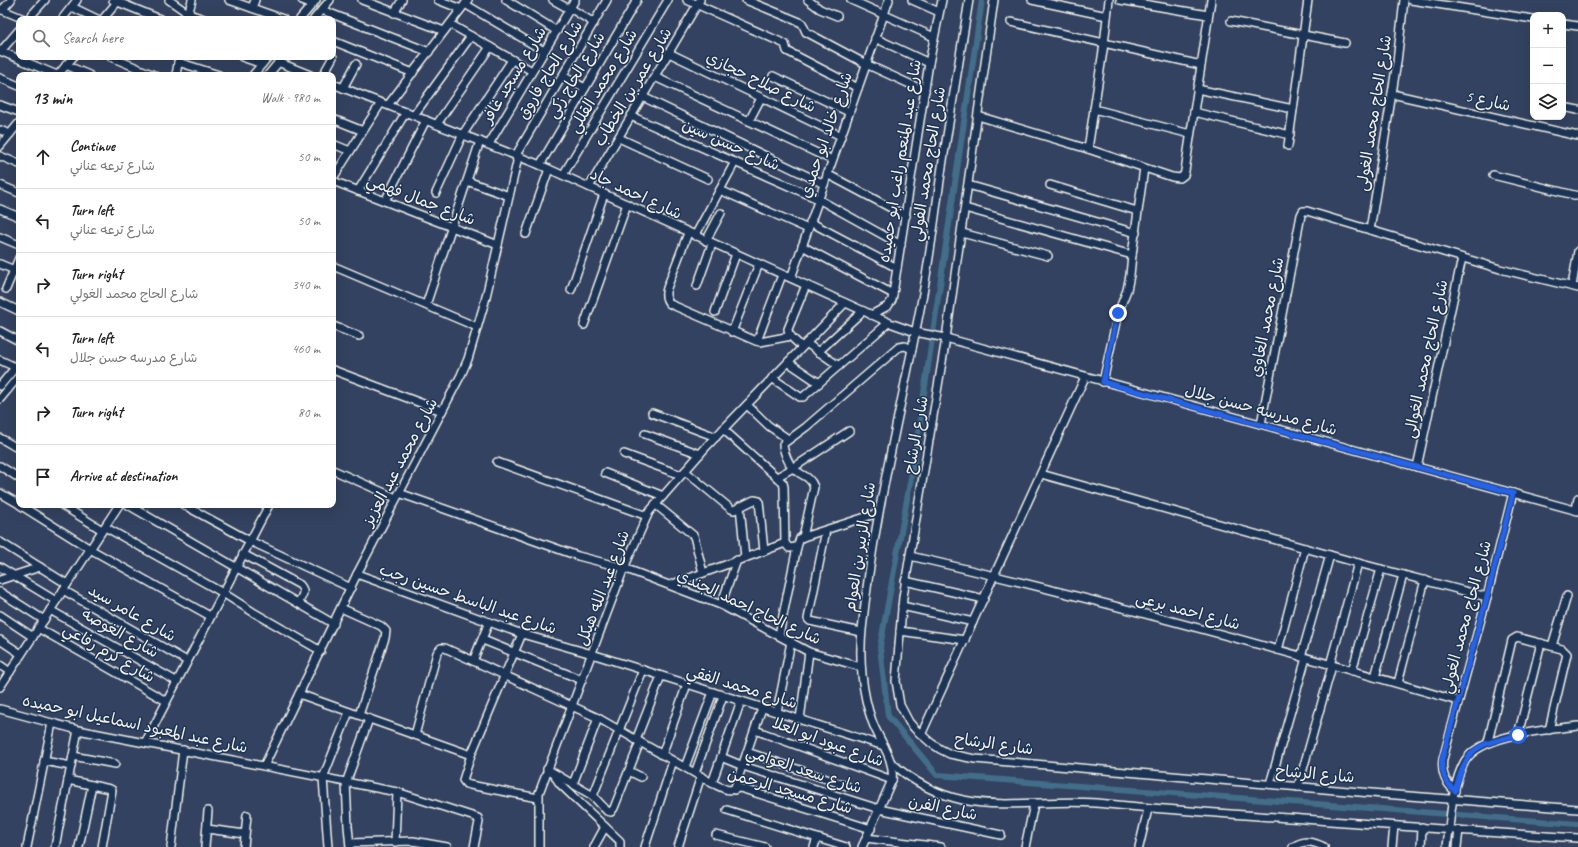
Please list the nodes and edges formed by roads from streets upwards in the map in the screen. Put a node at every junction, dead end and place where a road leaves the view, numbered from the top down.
1 (10, 0) edge
2 (45, 0) edge
3 (77, 0) edge
4 (169, 0) edge
5 (192, 0) edge
6 (229, 0) edge
7 (255, 0) edge
8 (302, 0) edge
9 (330, 0) edge
10 (362, 0) edge
11 (402, 0) edge
12 (438, 0) edge
13 (506, 0) edge
14 (553, 0) edge
15 (575, 0) edge
16 (608, 0) edge
17 (637, 0) edge
18 (668, 0) edge
19 (687, 0) edge
20 (746, 0) edge
21 (767, 0) edge
22 (808, 0) edge
23 (851, 0) edge
24 (889, 0) edge
25 (912, 0) edge
26 (942, 0) edge
27 (969, 0) edge
28 (994, 0) edge
29 (1032, 0) edge
30 (1109, 0) edge
31 (1120, 0) edge
32 (1211, 0) edge
33 (1308, 0) edge
34 (1404, 0) edge
35 (1411, 0) edge
36 (117, 1) edge
37 (314, 2) edge
38 (699, 3) edge
39 (465, 4) edge
40 (72, 7) junction
41 (763, 7) junction
42 (252, 8) junction
43 (570, 9) junction
44 (1, 10) edge
45 (322, 10) junction
46 (939, 12) junction
47 (394, 13) junction
48 (884, 14) junction
49 (1208, 15) junction
50 (16, 16) edge
51 (31, 16) edge
52 (64, 16) edge
53 (91, 16) edge
54 (105, 16) edge
55 (153, 16) edge
56 (188, 16) edge
57 (275, 16) edge
58 (302, 16) edge
59 (317, 16) edge
60 (837, 16) dead end
61 (1107, 16) junction
62 (1530, 19) edge
63 (1231, 21) dead end
64 (1011, 22) dead end
65 (594, 23) junction
66 (450, 24) junction
67 (1566, 24) edge
68 (1578, 26) edge
69 (444, 31) junction
70 (557, 31) junction
71 (16, 33) edge
72 (1303, 35) junction
73 (471, 36) junction
74 (934, 37) junction
75 (875, 38) junction
76 (336, 42) edge
77 (1345, 43) dead end
78 (1104, 44) junction
79 (490, 47) junction
80 (0, 51) edge
81 (544, 51) junction
82 (429, 52) junction
83 (669, 53) junction
84 (16, 56) edge
85 (30, 60) edge
86 (70, 60) edge
87 (118, 60) edge
88 (178, 60) edge
89 (183, 60) edge
90 (251, 60) edge
91 (265, 60) edge
92 (280, 60) edge
93 (331, 60) edge
94 (512, 60) junction
95 (929, 63) junction
96 (262, 64) junction
97 (356, 64) dead end
98 (866, 64) junction
99 (66, 65) junction
100 (1201, 65) junction
101 (532, 71) junction
102 (52, 72) edge
103 (60, 72) edge
104 (82, 72) edge
105 (147, 72) edge
106 (176, 72) edge
107 (212, 72) edge
108 (255, 72) edge
109 (270, 72) edge
110 (304, 72) edge
111 (325, 72) edge
112 (412, 73) junction
113 (563, 76) junction
114 (773, 76) dead end
115 (655, 77) junction
116 (0, 78) edge
117 (16, 85) edge
118 (336, 85) edge
119 (343, 88) junction
120 (585, 88) junction
121 (858, 88) junction
122 (1197, 89) junction
123 (925, 91) junction
124 (1392, 94) junction
125 (643, 97) junction
126 (761, 98) junction
127 (384, 104) junction
128 (0, 105) edge
129 (1566, 108) edge
130 (1094, 109) junction
131 (1293, 109) junction
132 (1578, 110) edge
133 (16, 111) edge
134 (406, 112) junction
135 (849, 112) junction
136 (1194, 112) junction
137 (414, 115) junction
138 (631, 116) junction
139 (978, 116) junction
140 (336, 120) edge
141 (426, 120) junction
142 (749, 121) junction
143 (437, 124) junction
144 (16, 127) edge
145 (0, 130) edge
146 (363, 132) junction
147 (10, 134) junction
148 (462, 134) junction
149 (1190, 134) junction
150 (1290, 135) junction
151 (841, 136) junction
152 (1578, 136) edge
153 (619, 138) junction
154 (480, 141) junction
155 (489, 144) junction
156 (336, 145) edge
157 (0, 146) edge
158 (1288, 146) dead end
159 (1088, 149) junction
160 (350, 151) junction
161 (516, 155) junction
162 (0, 156) edge
163 (832, 160) junction
164 (735, 162) junction
165 (16, 163) edge
166 (540, 165) junction
167 (1144, 168) junction
168 (549, 169) junction
169 (336, 174) edge
170 (827, 174) junction
171 (563, 175) junction
172 (1493, 176) dead end
173 (336, 178) edge
174 (708, 179) dead end
175 (467, 181) junction
176 (824, 184) junction
177 (0, 185) edge
178 (968, 185) junction
179 (1050, 186) dead end
180 (589, 187) junction
181 (720, 190) junction
182 (358, 191) junction
183 (16, 192) edge
184 (436, 193) dead end
185 (604, 194) junction
186 (509, 196) junction
187 (1578, 196) edge
188 (818, 199) junction
189 (385, 202) junction
190 (627, 204) junction
191 (965, 208) junction
192 (0, 209) edge
193 (1137, 211) junction
194 (721, 213) dead end
195 (16, 216) edge
196 (906, 216) junction
197 (810, 222) junction
198 (452, 227) junction
199 (808, 230) junction
200 (1370, 230) junction
201 (962, 232) junction
202 (1136, 233) junction
203 (526, 234) dead end
204 (691, 234) junction
205 (0, 237) edge
206 (709, 242) junction
207 (16, 244) edge
208 (498, 245) junction
209 (901, 245) junction
210 (802, 246) junction
211 (1578, 251) edge
212 (736, 254) junction
213 (1132, 255) junction
214 (1048, 256) dead end
215 (1462, 258) junction
216 (0, 264) edge
217 (759, 264) junction
218 (336, 267) edge
219 (897, 268) junction
220 (16, 271) edge
221 (16, 273) edge
222 (782, 274) junction
223 (791, 278) junction
224 (806, 285) junction
225 (698, 286) dead end
226 (1575, 287) edge
227 (6, 289) dead end
228 (571, 290) dead end
229 (893, 294) junction
230 (0, 302) edge
231 (845, 303) junction
232 (426, 305) junction
233 (16, 310) edge
234 (863, 311) junction
235 (715, 312) dead end
236 (871, 315) junction
237 (888, 323) junction
238 (584, 325) dead end
239 (336, 327) edge
240 (477, 327) junction
241 (0, 332) edge
242 (732, 332) junction
243 (916, 332) junction
244 (359, 336) dead end
245 (791, 336) junction
246 (937, 336) joint
247 (946, 338) junction
248 (16, 340) edge
249 (757, 341) junction
250 (804, 345) junction
251 (912, 348) junction
252 (818, 352) junction
253 (0, 360) edge
254 (788, 362) junction
255 (16, 365) edge
256 (16, 366) edge
257 (839, 366) junction
258 (336, 371) edge
259 (1085, 377) junction
260 (772, 378) junction
261 (16, 380) edge
262 (1103, 382) junction
263 (819, 383) junction
264 (0, 386) edge
265 (0, 399) edge
266 (747, 405) junction
267 (442, 411) junction
268 (652, 413) dead end
269 (1261, 424) junction
270 (724, 429) junction
271 (849, 431) dead end
272 (645, 434) dead end
273 (716, 437) junction
274 (0, 438) edge
275 (788, 440) junction
276 (16, 447) edge
277 (624, 454) dead end
278 (700, 454) junction
279 (497, 462) dead end
280 (0, 466) edge
281 (1417, 467) junction
282 (793, 468) junction
283 (336, 471) edge
284 (605, 473) dead end
285 (683, 473) junction
286 (1041, 474) junction
287 (16, 476) edge
288 (777, 477) junction
289 (0, 493) edge
290 (1513, 493) junction
291 (397, 496) junction
292 (663, 496) junction
293 (1578, 498) edge
294 (16, 503) edge
295 (655, 504) junction
296 (740, 506) junction
297 (25, 508) edge
298 (67, 508) edge
299 (114, 508) edge
300 (133, 508) edge
301 (190, 508) edge
302 (267, 508) edge
303 (1577, 511) edge
304 (878, 513) junction
305 (647, 516) junction
306 (103, 529) junction
307 (826, 530) junction
308 (803, 537) junction
309 (250, 541) junction
310 (0, 542) edge
311 (785, 543) junction
312 (797, 547) junction
313 (1305, 548) junction
314 (90, 549) junction
315 (764, 551) junction
316 (243, 554) junction
317 (1330, 555) junction
318 (910, 556) junction
319 (745, 558) junction
320 (737, 560) junction
321 (1358, 563) junction
322 (0, 567) edge
323 (40, 567) junction
324 (236, 568) junction
325 (624, 568) junction
326 (1381, 569) junction
327 (703, 573) junction
328 (357, 574) junction
329 (1403, 574) junction
330 (14, 576) junction
331 (994, 576) junction
332 (0, 580) edge
333 (1425, 580) junction
334 (905, 581) junction
335 (670, 585) junction
336 (65, 587) junction
337 (351, 588) junction
338 (0, 592) edge
339 (223, 593) junction
340 (1567, 596) dead end
341 (1487, 597) junction
342 (984, 599) junction
343 (56, 601) junction
344 (298, 603) junction
345 (721, 605) junction
346 (902, 606) junction
347 (341, 608) junction
348 (50, 610) junction
349 (0, 615) edge
350 (210, 616) junction
351 (44, 620) junction
352 (489, 622) junction
353 (973, 622) junction
354 (334, 624) junction
355 (38, 628) junction
356 (900, 630) junction
357 (861, 632) junction
358 (522, 634) junction
359 (779, 635) junction
360 (33, 637) junction
361 (0, 640) edge
362 (483, 640) junction
363 (965, 640) junction
364 (791, 642) junction
365 (1541, 643) junction
366 (1552, 646) junction
367 (1278, 650) junction
368 (321, 651) junction
369 (809, 652) junction
370 (514, 653) junction
371 (21, 654) junction
372 (592, 654) junction
373 (1304, 658) junction
374 (187, 660) junction
375 (473, 661) junction
376 (0, 665) edge
377 (1331, 665) junction
378 (861, 667) junction
379 (642, 670) junction
380 (1352, 671) junction
381 (10, 672) junction
382 (504, 676) junction
383 (661, 676) junction
384 (1375, 677) junction
385 (582, 680) junction
386 (176, 681) junction
387 (1398, 683) junction
388 (687, 684) junction
389 (0, 687) edge
390 (713, 692) junction
391 (299, 694) junction
392 (724, 696) junction
393 (166, 701) junction
394 (741, 701) junction
395 (1458, 701) junction
396 (572, 706) junction
397 (762, 708) junction
398 (0, 709) edge
399 (349, 712) junction
400 (777, 712) junction
401 (359, 715) junction
402 (598, 718) junction
403 (369, 719) junction
404 (800, 719) junction
405 (52, 723) junction
406 (1578, 726) edge
407 (78, 730) junction
408 (619, 730) junction
409 (755, 730) junction
410 (1549, 730) junction
411 (415, 735) junction
412 (921, 735) junction
413 (1518, 735) junction
414 (638, 741) junction
415 (1488, 742) junction
416 (145, 743) junction
417 (884, 746) junction
418 (183, 750) junction
419 (747, 752) junction
420 (662, 754) junction
421 (472, 755) junction
422 (73, 756) junction
423 (721, 757) junction
424 (44, 760) junction
425 (673, 761) junction
426 (892, 763) junction
427 (115, 764) dead end
428 (71, 766) junction
429 (264, 766) junction
430 (743, 766) junction
431 (685, 767) junction
432 (547, 769) junction
433 (628, 771) junction
434 (555, 774) junction
435 (698, 775) junction
436 (641, 777) dead end
437 (323, 778) junction
438 (68, 780) junction
439 (892, 780) junction
440 (346, 783) junction
441 (712, 783) junction
442 (573, 784) junction
443 (1270, 784) junction
444 (92, 785) junction
445 (847, 786) dead end
446 (1298, 786) junction
447 (734, 790) junction
448 (397, 792) junction
449 (1454, 795) junction
450 (593, 796) junction
451 (538, 798) junction
452 (1034, 804) junction
453 (879, 809) junction
454 (1148, 809) junction
455 (1578, 809) edge
456 (727, 810) dead end
457 (208, 811) dead end
458 (247, 815) dead end
459 (1394, 826) junction
460 (605, 827) junction
461 (1422, 827) junction
462 (1449, 827) junction
463 (207, 829) junction
464 (871, 829) junction
465 (1459, 830) junction
466 (245, 834) junction
467 (716, 835) dead end
468 (1001, 835) dead end
469 (817, 838) junction
470 (866, 838) junction
471 (1578, 838) edge
472 (395, 842) junction
473 (350, 845) edge
474 (428, 845) edge
475 (761, 846) edge
476 (1297, 846) edge
477 (27, 847) edge
478 (55, 847) edge
479 (79, 847) edge
480 (102, 847) edge
481 (171, 847) edge
482 (205, 847) edge
483 (244, 847) edge
484 (328, 847) edge
485 (447, 847) edge
486 (474, 847) edge
487 (539, 847) edge
488 (594, 847) edge
489 (620, 847) edge
490 (645, 847) edge
491 (678, 847) edge
492 (814, 847) edge
493 (846, 847) edge
494 (862, 847) edge
495 (941, 847) edge
496 (1025, 847) edge
497 (1138, 847) edge
498 (1324, 847) edge
499 (1392, 847) edge
500 (1421, 847) edge
501 (1447, 847) edge
502 (1457, 847) edge

1 - 44 street
2 - 51 street
3 - 40 street
4 - 56 street
5 - 56 street
6 - 42 street
7 - 42 street
8 - 37 street
9 - 45 street
10 - 47 street
11 - 47 street
12 - 39 street
13 - 70 street
14 - 43 street
15 - 43 street, شارع مسجد غافر
16 - 65 street, شارع الحاج فاروق
17 - 120 street, شارع الحاج زكي
18 - 171 street, شارع محمد القللي
19 - 38 street
20 - 41 street
21 - 41 street
22 - 60 street
23 - 48 street
24 - 48 street, شارع خالد ابو حمدي
25 - 46 street
26 - 46 street, شارع عبد المنعم راغب ابو حميده
27 - 243 street, شارع الحاج محمد الفولي
28 - 139 street, شارع الرشاح
29 - 61 street
30 - 61 street
31 - 49 street
32 - 49 street
33 - 72 street
34 - 124 street, شارع الحاج محمد الغولى
35 - 62 street
36 - 54 street
36 - 55 street
37 - 58 street
38 - 83 street, شارع عمر بن الخطاب
38 - 121 street
39 - 66 street
39 - 81 street
40 - 52 street
40 - 53 street
41 - 98 street
42 - 57 street
43 - 65 street
43 - 70 street, شارع مسجد غافر
44 - 50 street
45 - 59 street
45 - 82 street
46 - 74 street, شارع عبد المنعم راغب ابو حميده
47 - 69 street
48 - 74 street
48 - 75 street, شارع خالد ابو حمدي
49 - 100 street
61 - 78 street
63 - 72 street
64 - 78 street
65 - 113 street, شارع الحاج فاروق
66 - 69 street
66 - 73 street
67 - 68 street
69 - 82 street
70 - 81 street, شارع مسجد غافر
71 - 80 street
72 - 77 street
72 - 131 street
73 - 79 street
73 - 137 street
74 - 95 street, شارع عبد المنعم راغب ابو حميده
75 - 95 street
75 - 98 street, شارع خالد ابو حمدي
76 - 112 street
78 - 100 street
78 - 130 street
79 - 94 street
79 - 143 street
80 - 84 street
81 - 101 street, شارع مسجد غافر
82 - 112 street
83 - 115 street, شارع عمر بن الخطاب
83 - 126 street, شارع صلاح حجازي
85 - 102 street
86 - 99 street
87 - 105 street
88 - 106 street
89 - 107 street
90 - 96 street
91 - 96 street
92 - 109 street
92 - 110 street
93 - 111 street
94 - 101 street
94 - 148 street
95 - 123 street, شارع عبد المنعم راغب ابو حميده
96 - 108 street
97 - 119 street
98 - 121 street, شارع خالد ابو حمدي
98 - 123 street
99 - 103 street
99 - 104 street
100 - 122 street
101 - 155 street, شارع مسجد غافر
112 - 127 street
113 - 120 street
113 - 161 street, شارع الحاج فاروق
114 - 135 street
115 - 125 street, شارع عمر بن الخطاب
115 - 142 street
116 - 117 street
118 - 119 street, شارع احمد جاد
119 - 127 street, شارع احمد جاد
120 - 166 street, شارع الحاج زكي
121 - 135 street, شارع خالد ابو حمدي
122 - 131 street
122 - 136 street
123 - 196 street, شارع عبد المنعم راغب ابو حميده
124 - 152 street, شارع 5
124 - 200 street, شارع الحاج محمد الغولى
125 - 138 street, شارع عمر بن الخطاب
125 - 176 street
126 - 142 street
126 - 151 street, شارع صلاح حجازي
127 - 134 street, شارع احمد جاد
127 - 146 street
128 - 133 street
129 - 132 street
130 - 149 street
130 - 159 street
131 - 150 street
134 - 137 street, شارع احمد جاد
134 - 182 street
135 - 151 street, شارع خالد ابو حمدي
136 - 149 street
136 - 150 street
137 - 141 street, شارع احمد جاد
138 - 153 street, شارع عمر بن الخطاب
138 - 164 street, شارع حسن سين
139 - 159 street
139 - 178 street, شارع الرشاح
140 - 146 street
141 - 143 street, شارع احمد جاد
141 - 189 street
142 - 163 street
143 - 148 street, شارع احمد جاد
144 - 147 street
145 - 147 street
146 - 160 street
147 - 157 street
148 - 154 street, شارع احمد جاد
148 - 184 street
149 - 167 street
150 - 158 street
151 - 163 street, شارع خالد ابو حمدي
153 - 174 street
153 - 180 street, شارع عمر بن الخطاب
154 - 155 street, شارع احمد جاد
154 - 175 street
155 - 161 street, شارع احمد جاد
156 - 160 street
159 - 167 street
160 - 169 street
161 - 166 street, شارع احمد جاد
161 - 186 street, شارع محمد عبد العزيز
162 - 165 street
163 - 170 street, شارع خالد ابو حمدي
164 - 181 street
164 - 188 street, شارع حسن سين
166 - 168 street, شارع احمد جاد
167 - 193 street
168 - 171 street, شارع احمد جاد
168 - 203 street
170 - 176 street, شارع خالد ابو حمدي
170 - 196 street
171 - 180 street, شارع احمد جاد
172 - 187 street
173 - 182 street, شارع جمال فهمي
175 - 186 street
175 - 198 street
176 - 188 street, شارع خالد ابو حمدي
177 - 183 street
178 - 191 street, شارع الرشاح
178 - 202 street
179 - 193 street
180 - 185 street, شارع احمد جاد
181 - 199 street
181 - 204 street
182 - 189 street, شارع جمال فهمي
185 - 190 street, شارع احمد جاد
185 - 228 street
186 - 208 street, شارع محمد عبد العزيز
188 - 197 street, شارع خالد ابو حمدي
188 - 209 street, شارع حسن سين
189 - 198 street, شارع جمال فهمي
190 - 204 street, شارع احمد جاد
190 - 238 street
191 - 201 street, شارع الرشاح
191 - 213 street
192 - 195 street
193 - 202 street
194 - 206 street
196 - 209 street, شارع عبد المنعم راغب ابو حميده
197 - 199 street, شارع خالد ابو حمدي
197 - 219 street
198 - 208 street, شارع جمال فهمي
198 - 232 street
199 - 210 street, شارع خالد ابو حمدي
200 - 215 street
200 - 269 street, شارع محمد الغاوي
201 - 214 street
201 - 247 street, شارع الرشاح
202 - 213 street
204 - 206 street, شارع احمد جاد
204 - 242 street
205 - 207 street
206 - 212 street, شارع احمد جاد
206 - 225 street
208 - 240 street, شارع محمد عبد العزيز
209 - 219 street, شارع عبد المنعم راغب ابو حميده
210 - 223 street, شارع خالد ابو حمدي
210 - 229 street
211 - 226 street
212 - 217 street, شارع احمد جاد
212 - 235 street
213 - 262 street
215 - 226 street
215 - 281 street, شارع الحاج محمد الغوالى
216 - 220 street
217 - 222 street, شارع احمد جاد
217 - 242 street
218 - 232 street
219 - 229 street, شارع عبد المنعم راغب ابو حميده
221 - 227 street
222 - 223 street, شارع احمد جاد
222 - 249 street
223 - 224 street, شارع احمد جاد
224 - 231 street, شارع احمد جاد
224 - 245 street
229 - 236 street, شارع عبد المنعم راغب ابو حميده
230 - 233 street
231 - 234 street, شارع احمد جاد
231 - 250 street, شارع عبد الله هيكل
232 - 240 street
234 - 236 street, شارع احمد جاد
234 - 252 street
236 - 237 street, شارع احمد جاد
237 - 243 street, شارع احمد جاد
237 - 257 street
239 - 244 street
240 - 267 street, شارع محمد عبد العزيز
241 - 248 street
242 - 249 street
243 - 246 street, شارع احمد جاد
243 - 251 street, شارع الزبير بن العوام
245 - 249 street
245 - 250 street
246 - 247 street, شارع مدرسه حسن جلال
247 - 259 street, شارع مدرسه حسن جلال
247 - 318 street, شارع الرشاح
250 - 252 street
250 - 254 street, شارع عبد الله هيكل
251 - 275 street
251 - 304 street, شارع الزبير بن العوام
252 - 257 street
253 - 255 street
254 - 260 street, شارع عبد الله هيكل
254 - 263 street
256 - 264 street
257 - 263 street
258 - 267 street
259 - 262 street, شارع مدرسه حسن جلال
259 - 286 street
260 - 263 street
260 - 266 street, شارع عبد الله هيكل
261 - 265 street
262 - 269 street, شارع مدرسه حسن جلال
266 - 270 street, شارع عبد الله هيكل
266 - 275 street
267 - 291 street, شارع محمد عبد العزيز
268 - 273 street
269 - 281 street, شارع مدرسه حسن جلال
270 - 273 street, شارع عبد الله هيكل
270 - 288 street
271 - 282 street
272 - 278 street
273 - 278 street, شارع عبد الله هيكل
274 - 276 street
275 - 282 street
277 - 285 street
278 - 285 street, شارع عبد الله هيكل
279 - 305 street
280 - 287 street
281 - 290 street, شارع مدرسه حسن جلال
282 - 288 street
282 - 308 street
283 - 291 street, شارع الحاج احمد الجندي
284 - 292 street
285 - 292 street, شارع عبد الله هيكل
285 - 296 street
286 - 313 street
286 - 331 street
288 - 311 street
289 - 294 street
290 - 303 street, شارع مدرسه حسن جلال
290 - 341 street, شارع الحاج محمد الغولي
291 - 325 street, شارع الحاج احمد الجندي
291 - 328 street, شارع محمد عبد العزيز
292 - 295 street, شارع عبد الله هيكل
293 - 303 street
295 - 305 street, شارع عبد الله هيكل
295 - 327 street
296 - 315 street
296 - 319 street
297 - 314 street
298 - 306 street
299 - 306 street
300 - 324 street
301 - 309 street
302 - 309 street
304 - 307 street
304 - 357 street, شارع الزبير بن العوام
305 - 325 street, شارع عبد الله هيكل
306 - 314 street
306 - 339 street
307 - 308 street
307 - 357 street
308 - 312 street
309 - 316 street
309 - 337 street
310 - 323 street, شارع عامر سيد
311 - 312 street
311 - 315 street
312 - 359 street
313 - 317 street
313 - 367 street
314 - 336 street
314 - 350 street
315 - 319 street
316 - 324 street
316 - 344 street
317 - 321 street
317 - 373 street
318 - 331 street, شارع احمد برعى
318 - 334 street, شارع الرشاح
319 - 320 street
320 - 327 street
320 - 345 street
321 - 326 street
321 - 377 street
322 - 330 street
323 - 330 street
323 - 336 street, شارع عامر سيد
324 - 339 street
324 - 344 street
325 - 335 street, شارع الحاج احمد الجندي
325 - 372 street, شارع عبد الله هيكل
326 - 329 street
326 - 380 street
327 - 335 street
328 - 337 street, شارع محمد عبد العزيز
328 - 352 street, شارع عبد الباسط حسين رجب
329 - 333 street
329 - 384 street
330 - 332 street
330 - 343 street
331 - 342 street
331 - 367 street, شارع احمد برعى
333 - 341 street
333 - 387 street
334 - 342 street
334 - 346 street, شارع الرشاح
335 - 345 street, شارع الحاج احمد الجندي
336 - 343 street
336 - 374 street, شارع عامر سيد
337 - 347 street, شارع محمد عبد العزيز
338 - 351 street
339 - 350 street
339 - 368 street
340 - 366 street
341 - 395 street, شارع الحاج محمد الغولي
342 - 353 street
343 - 348 street
344 - 354 street
345 - 359 street, شارع الحاج احمد الجندي
346 - 353 street
346 - 356 street, شارع الرشاح
347 - 354 street, شارع محمد عبد العزيز
347 - 401 street
348 - 351 street
348 - 386 street, شارع الغوصه
349 - 360 street
350 - 374 street
351 - 355 street
352 - 358 street, شارع عبد الباسط حسين رجب
352 - 362 street
353 - 363 street
354 - 368 street, شارع محمد عبد العزيز
355 - 360 street
355 - 393 street, شارع كرم رفاعي
356 - 363 street
356 - 412 street, شارع الرشاح
357 - 378 street, شارع الزبير بن العوام
358 - 370 street
358 - 372 street, شارع عبد الباسط حسين رجب
359 - 364 street, شارع الحاج احمد الجندي
360 - 371 street
361 - 371 street
362 - 370 street
362 - 375 street
363 - 412 street
364 - 369 street, شارع الحاج احمد الجندي
364 - 400 street
365 - 366 street
365 - 413 street
365 - 415 street
366 - 410 street
367 - 373 street, شارع احمد برعى
368 - 391 street, شارع محمد عبد العزيز
369 - 378 street, شارع الحاج احمد الجندي
369 - 404 street
370 - 382 street
370 - 385 street
371 - 381 street
372 - 379 street, شارع محمد الفقي
372 - 385 street, شارع عبد الله هيكل
373 - 377 street, شارع احمد برعى
373 - 443 street
374 - 386 street
375 - 382 street, شارع مسجد الرحمن
375 - 411 street, شارع مسجد الرحمن
376 - 381 street
377 - 380 street, شارع احمد برعى
377 - 446 street
378 - 417 street, شارع الزبير بن العوام
379 - 383 street, شارع محمد الفقي
379 - 408 street
380 - 384 street, شارع احمد برعى
381 - 389 street
382 - 396 street, شارع مسجد الرحمن
382 - 421 street
383 - 388 street, شارع محمد الفقي
383 - 414 street
384 - 387 street, شارع احمد برعى
385 - 396 street, شارع عبد الله هيكل
386 - 393 street
387 - 395 street, شارع احمد برعى
388 - 390 street, شارع محمد الفقي
388 - 420 street
390 - 392 street, شارع محمد الفقي
390 - 431 street
391 - 399 street
391 - 429 street, شارع محمد عبد العزيز
392 - 394 street, شارع محمد الفقي
392 - 435 street
393 - 416 street
394 - 397 street, شارع محمد الفقي
394 - 423 street
395 - 449 street, شارع الحاج محمد الغولي
396 - 402 street, شارع مسجد الرحمن
396 - 432 street, شارع عبد الله هيكل
397 - 400 street, شارع محمد الفقي
397 - 409 street
398 - 405 street, شارع عبد المعبود اسماعيل ابو حميده
399 - 401 street
399 - 437 street
400 - 404 street, شارع محمد الفقي
401 - 403 street
402 - 408 street, شارع مسجد الرحمن
402 - 442 street
403 - 411 street
403 - 440 street
404 - 417 street, شارع محمد الفقي
405 - 407 street, شارع عبد المعبود اسماعيل ابو حميده
405 - 424 street
406 - 410 street
407 - 416 street, شارع عبد المعبود اسماعيل ابو حميده
407 - 422 street
408 - 414 street, شارع مسجد الرحمن
408 - 450 street
409 - 419 street
409 - 439 street, شارع عبود ابو العلا
410 - 413 street
411 - 421 street
412 - 443 street, شارع الرشاح
413 - 415 street
414 - 420 street, شارع مسجد الرحمن
414 - 433 street
415 - 449 street
416 - 418 street, شارع عبد المعبود اسماعيل ابو حميده
417 - 426 street, شارع الزبير بن العوام
418 - 429 street, شارع عبد المعبود اسماعيل ابو حميده
418 - 481 street
419 - 430 street
419 - 445 street
420 - 425 street, شارع مسجد الرحمن
421 - 451 street
422 - 427 street
422 - 428 street
423 - 430 street, شارع سعد العوامي
423 - 441 street
424 - 428 street
424 - 477 street
425 - 431 street, شارع مسجد الرحمن
425 - 490 street
426 - 439 street
426 - 452 street
428 - 438 street
429 - 437 street, شارع عبد المعبود اسماعيل ابو حميده
430 - 447 street
430 - 453 street, شارع سعد العوامي
431 - 435 street, شارع مسجد الرحمن
432 - 434 street
432 - 451 street, شارع عبد الله هيكل
433 - 436 street
433 - 450 street
434 - 442 street
434 - 460 street
435 - 441 street, شارع مسجد الرحمن
435 - 491 street
437 - 440 street, شارع عبد المعبود اسماعيل ابو حميده
437 - 484 street
438 - 444 street
438 - 478 street
439 - 453 street
440 - 448 street, شارع عبد المعبود اسماعيل ابو حميده
440 - 473 street
441 - 447 street, شارع مسجد الرحمن
442 - 450 street
443 - 446 street, شارع الرشاح
444 - 479 street
444 - 480 street
446 - 449 street, شارع الرشاح
447 - 464 street, شارع مسجد الرحمن
448 - 472 street
448 - 486 street, شارع عبد المعبود اسماعيل ابو حميده
449 - 455 street, شارع الرشاح
449 - 462 street
451 - 487 street, شارع عبد الله هيكل
452 - 454 street
452 - 496 street
453 - 464 street
453 - 468 street, شارع الفرن
454 - 459 street
454 - 497 street
456 - 469 street
457 - 463 street
458 - 466 street
459 - 461 street
459 - 499 street
460 - 488 street
460 - 489 street
461 - 462 street
461 - 500 street
462 - 465 street
462 - 501 street
463 - 466 street
463 - 482 street
464 - 470 street
465 - 471 street
465 - 502 street
466 - 483 street
467 - 475 street
469 - 492 street
469 - 493 street
470 - 494 street
470 - 495 street
472 - 473 street
472 - 474 street
474 - 485 street
476 - 498 street

